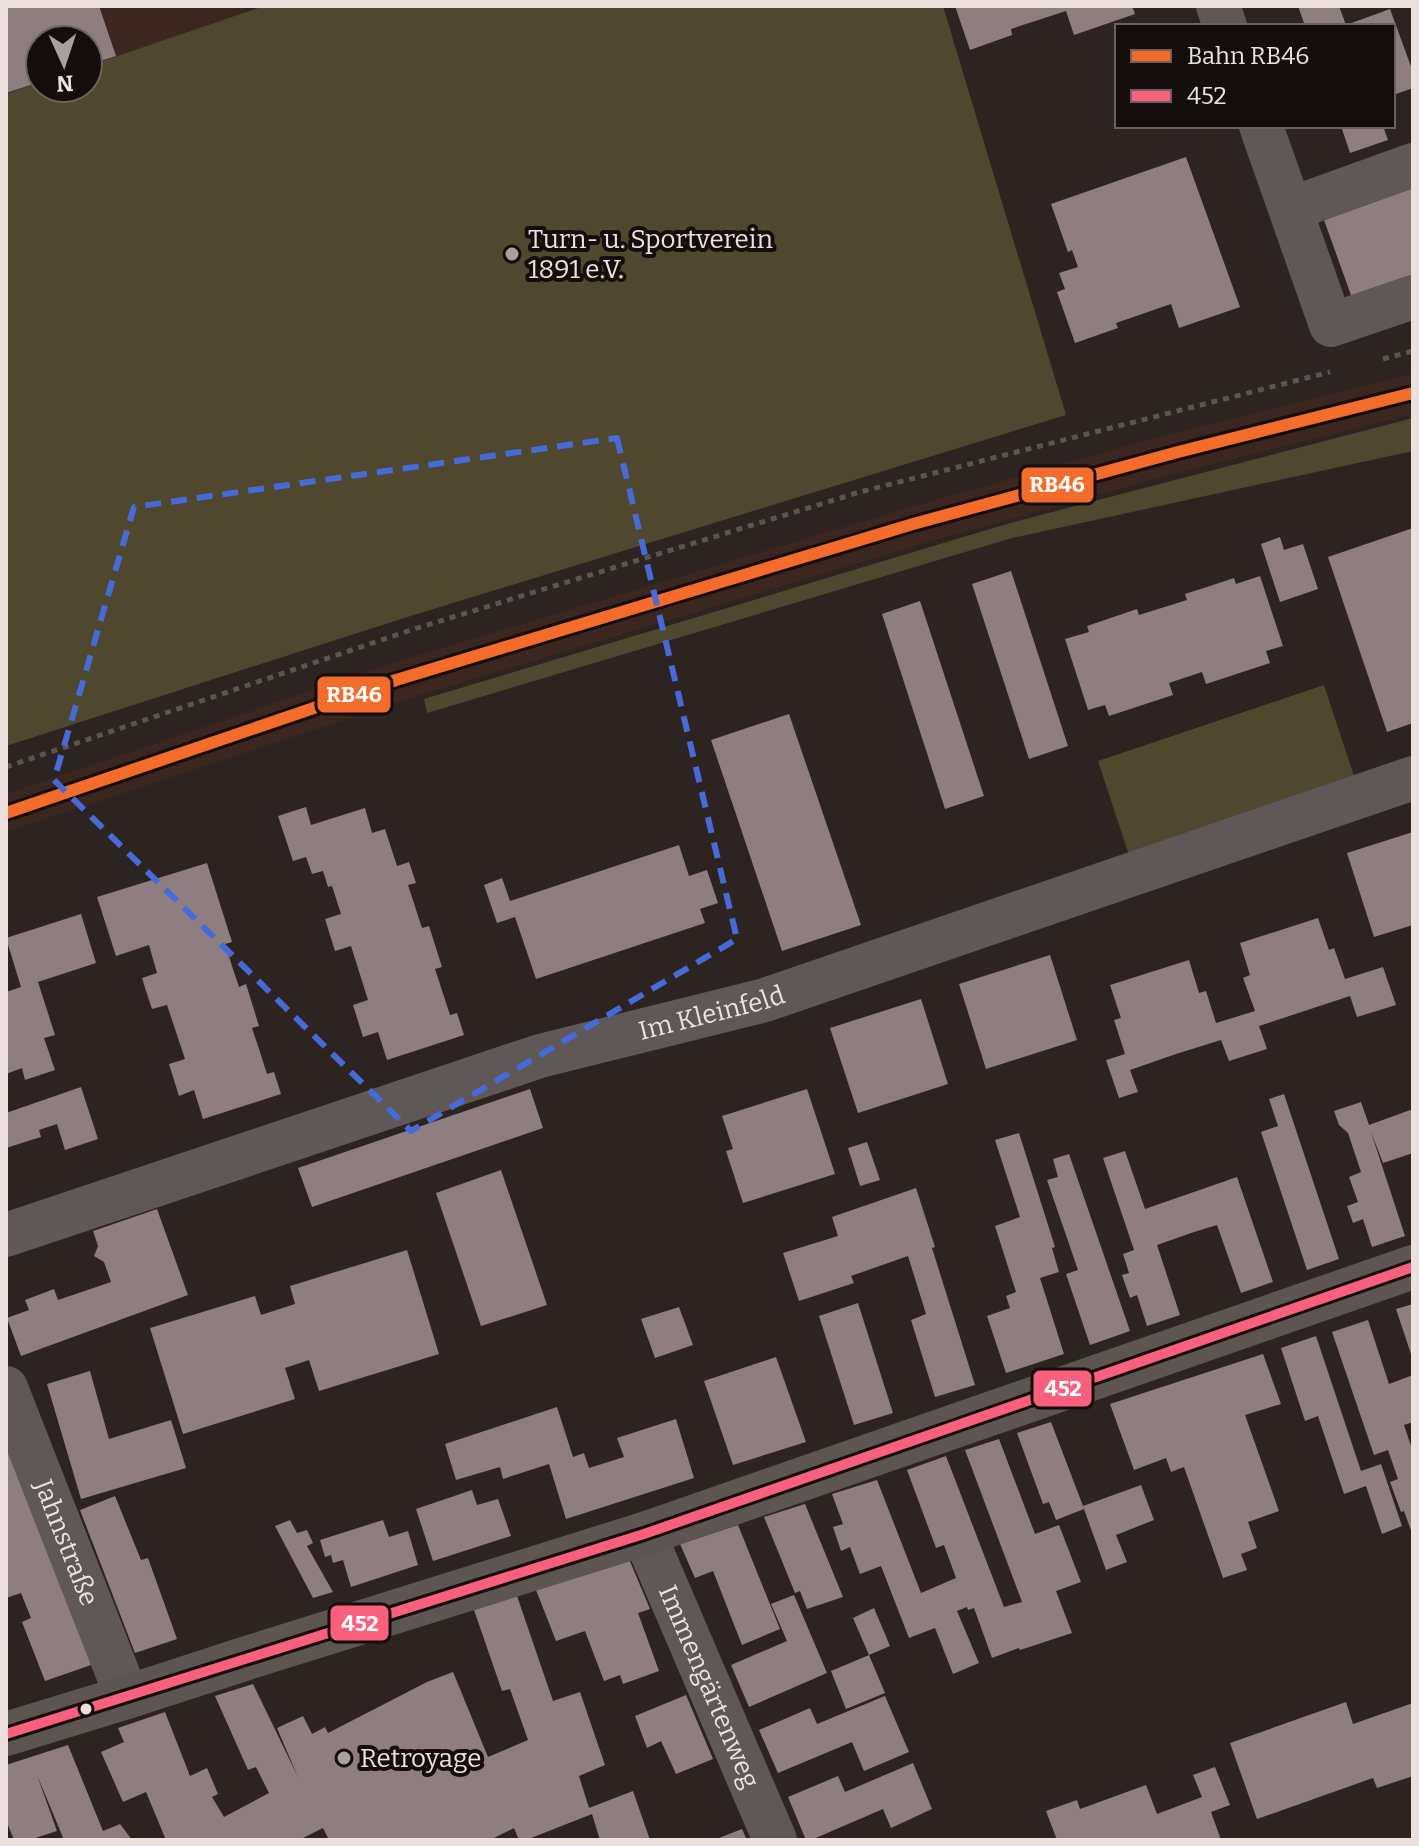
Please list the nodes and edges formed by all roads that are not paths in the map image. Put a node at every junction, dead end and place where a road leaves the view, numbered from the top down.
1 (1262, 128) edge
2 (1413, 165) edge
3 (1291, 209) junction
4 (1413, 297) edge
5 (1413, 778) edge
6 (6, 1235) edge
7 (1413, 1267) edge
8 (6, 1388) edge
9 (644, 1534) junction
10 (127, 1697) junction
11 (6, 1734) edge
12 (775, 1840) edge

1 - 3 street
2 - 3 street
3 - 4 street
5 - 6 street, Im Kleinfeld
7 - 9 street
8 - 10 street, Jahnstraße
9 - 10 street
9 - 12 street, Immengärtenweg
10 - 11 street

